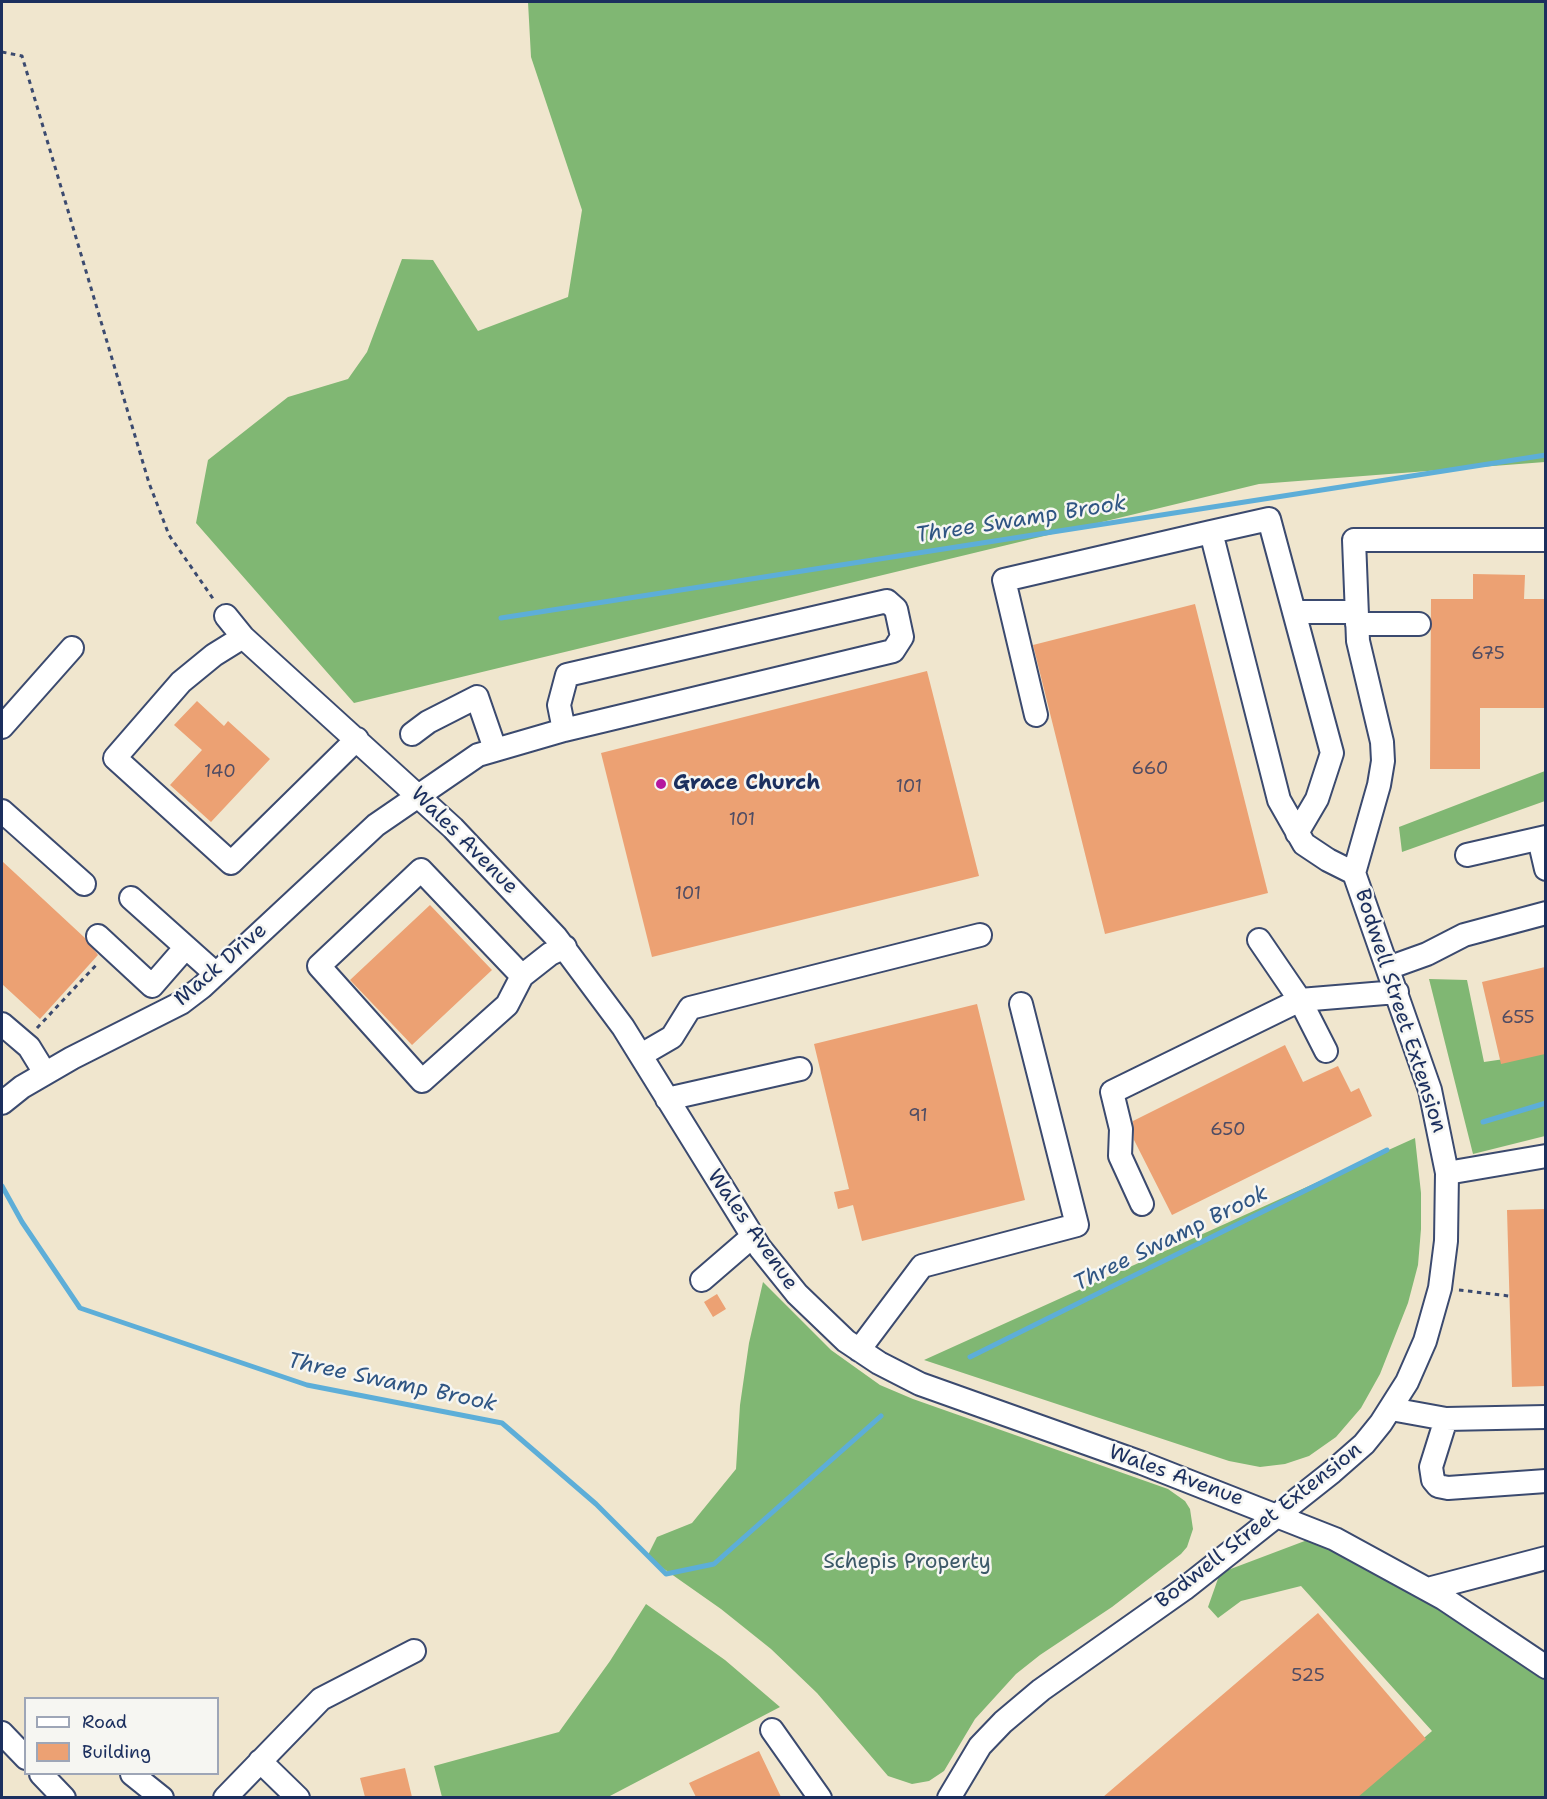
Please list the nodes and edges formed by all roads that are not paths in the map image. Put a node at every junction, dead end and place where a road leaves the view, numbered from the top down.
1 (1211, 532) junction
2 (1545, 540) edge
3 (1294, 612) junction
4 (226, 616) road end
5 (1356, 618) junction
6 (1419, 624) dead end
7 (243, 637) junction
8 (72, 648) dead end
9 (1036, 715) dead end
10 (2, 727) edge
11 (564, 730) junction
12 (412, 734) dead end
13 (357, 739) junction
14 (495, 749) junction
15 (419, 795) junction
16 (2, 811) edge
17 (1297, 833) junction
18 (1542, 838) edge
19 (1467, 855) dead end
20 (1545, 868) edge
21 (1354, 873) junction
22 (84, 884) dead end
23 (131, 898) dead end
24 (1545, 913) edge
25 (980, 935) dead end
26 (1259, 940) dead end
27 (105, 942) road end
28 (186, 947) junction
29 (565, 947) junction
30 (1388, 968) junction
31 (216, 974) junction
32 (522, 976) junction
33 (1397, 992) junction
34 (1300, 1000) junction
35 (1021, 1004) dead end
36 (2, 1024) edge
37 (1326, 1052) dead end
38 (641, 1055) junction
39 (800, 1069) dead end
40 (45, 1073) junction
41 (667, 1099) junction
42 (2, 1103) edge
43 (1545, 1156) edge
44 (1447, 1173) junction
45 (1142, 1204) dead end
46 (753, 1236) junction
47 (702, 1280) dead end
48 (859, 1350) junction
49 (1391, 1409) junction
50 (1545, 1416) edge
51 (1446, 1419) junction
52 (1545, 1481) edge
53 (1276, 1514) junction
54 (1545, 1558) edge
55 (1428, 1589) junction
56 (414, 1651) dead end
57 (1545, 1667) edge
58 (772, 1730) dead end
59 (2, 1733) edge
60 (24, 1756) edge
61 (260, 1761) junction
62 (43, 1775) edge
63 (134, 1775) edge
64 (64, 1797) edge
65 (162, 1797) edge
66 (225, 1797) edge
67 (298, 1797) edge
68 (820, 1797) edge
69 (949, 1797) edge

1 - 3 street
1 - 9 street
1 - 17 street
2 - 5 street
3 - 5 street
3 - 17 street
4 - 7 street, Wales Avenue
5 - 6 street
5 - 21 street
7 - 13 street, Wales Avenue
7 - 13 street
8 - 10 street
11 - 11 street, Mack Drive
11 - 14 street, Mack Drive
12 - 14 street
13 - 15 street, Wales Avenue
14 - 15 street, Mack Drive
15 - 29 street, Wales Avenue
15 - 31 street, Mack Drive
16 - 22 street
17 - 21 street
18 - 19 street
18 - 20 street
21 - 30 street, Bodwell Street Extension
23 - 28 street
24 - 30 street
25 - 38 street
26 - 34 street
27 - 28 street
28 - 31 street
29 - 32 street
29 - 38 street, Wales Avenue
30 - 33 street, Bodwell Street Extension
31 - 40 street, Mack Drive
32 - 32 street
33 - 34 street
33 - 44 street, Bodwell Street Extension
34 - 37 street
34 - 45 street
35 - 48 street
36 - 40 street
38 - 41 street, Wales Avenue
39 - 41 street
40 - 42 street, Mack Drive
41 - 46 street, Wales Avenue
43 - 44 street
44 - 49 street, Bodwell Street Extension
46 - 47 street
46 - 48 street, Wales Avenue
48 - 53 street, Wales Avenue
49 - 51 street
49 - 53 street, Bodwell Street Extension
50 - 51 street
51 - 52 street
53 - 55 street, Wales Avenue
53 - 69 street, Bodwell Street Extension
54 - 55 street
55 - 57 street, Wales Avenue
56 - 61 street
58 - 68 street
59 - 60 street
61 - 66 street
61 - 67 street
62 - 64 street
63 - 65 street

